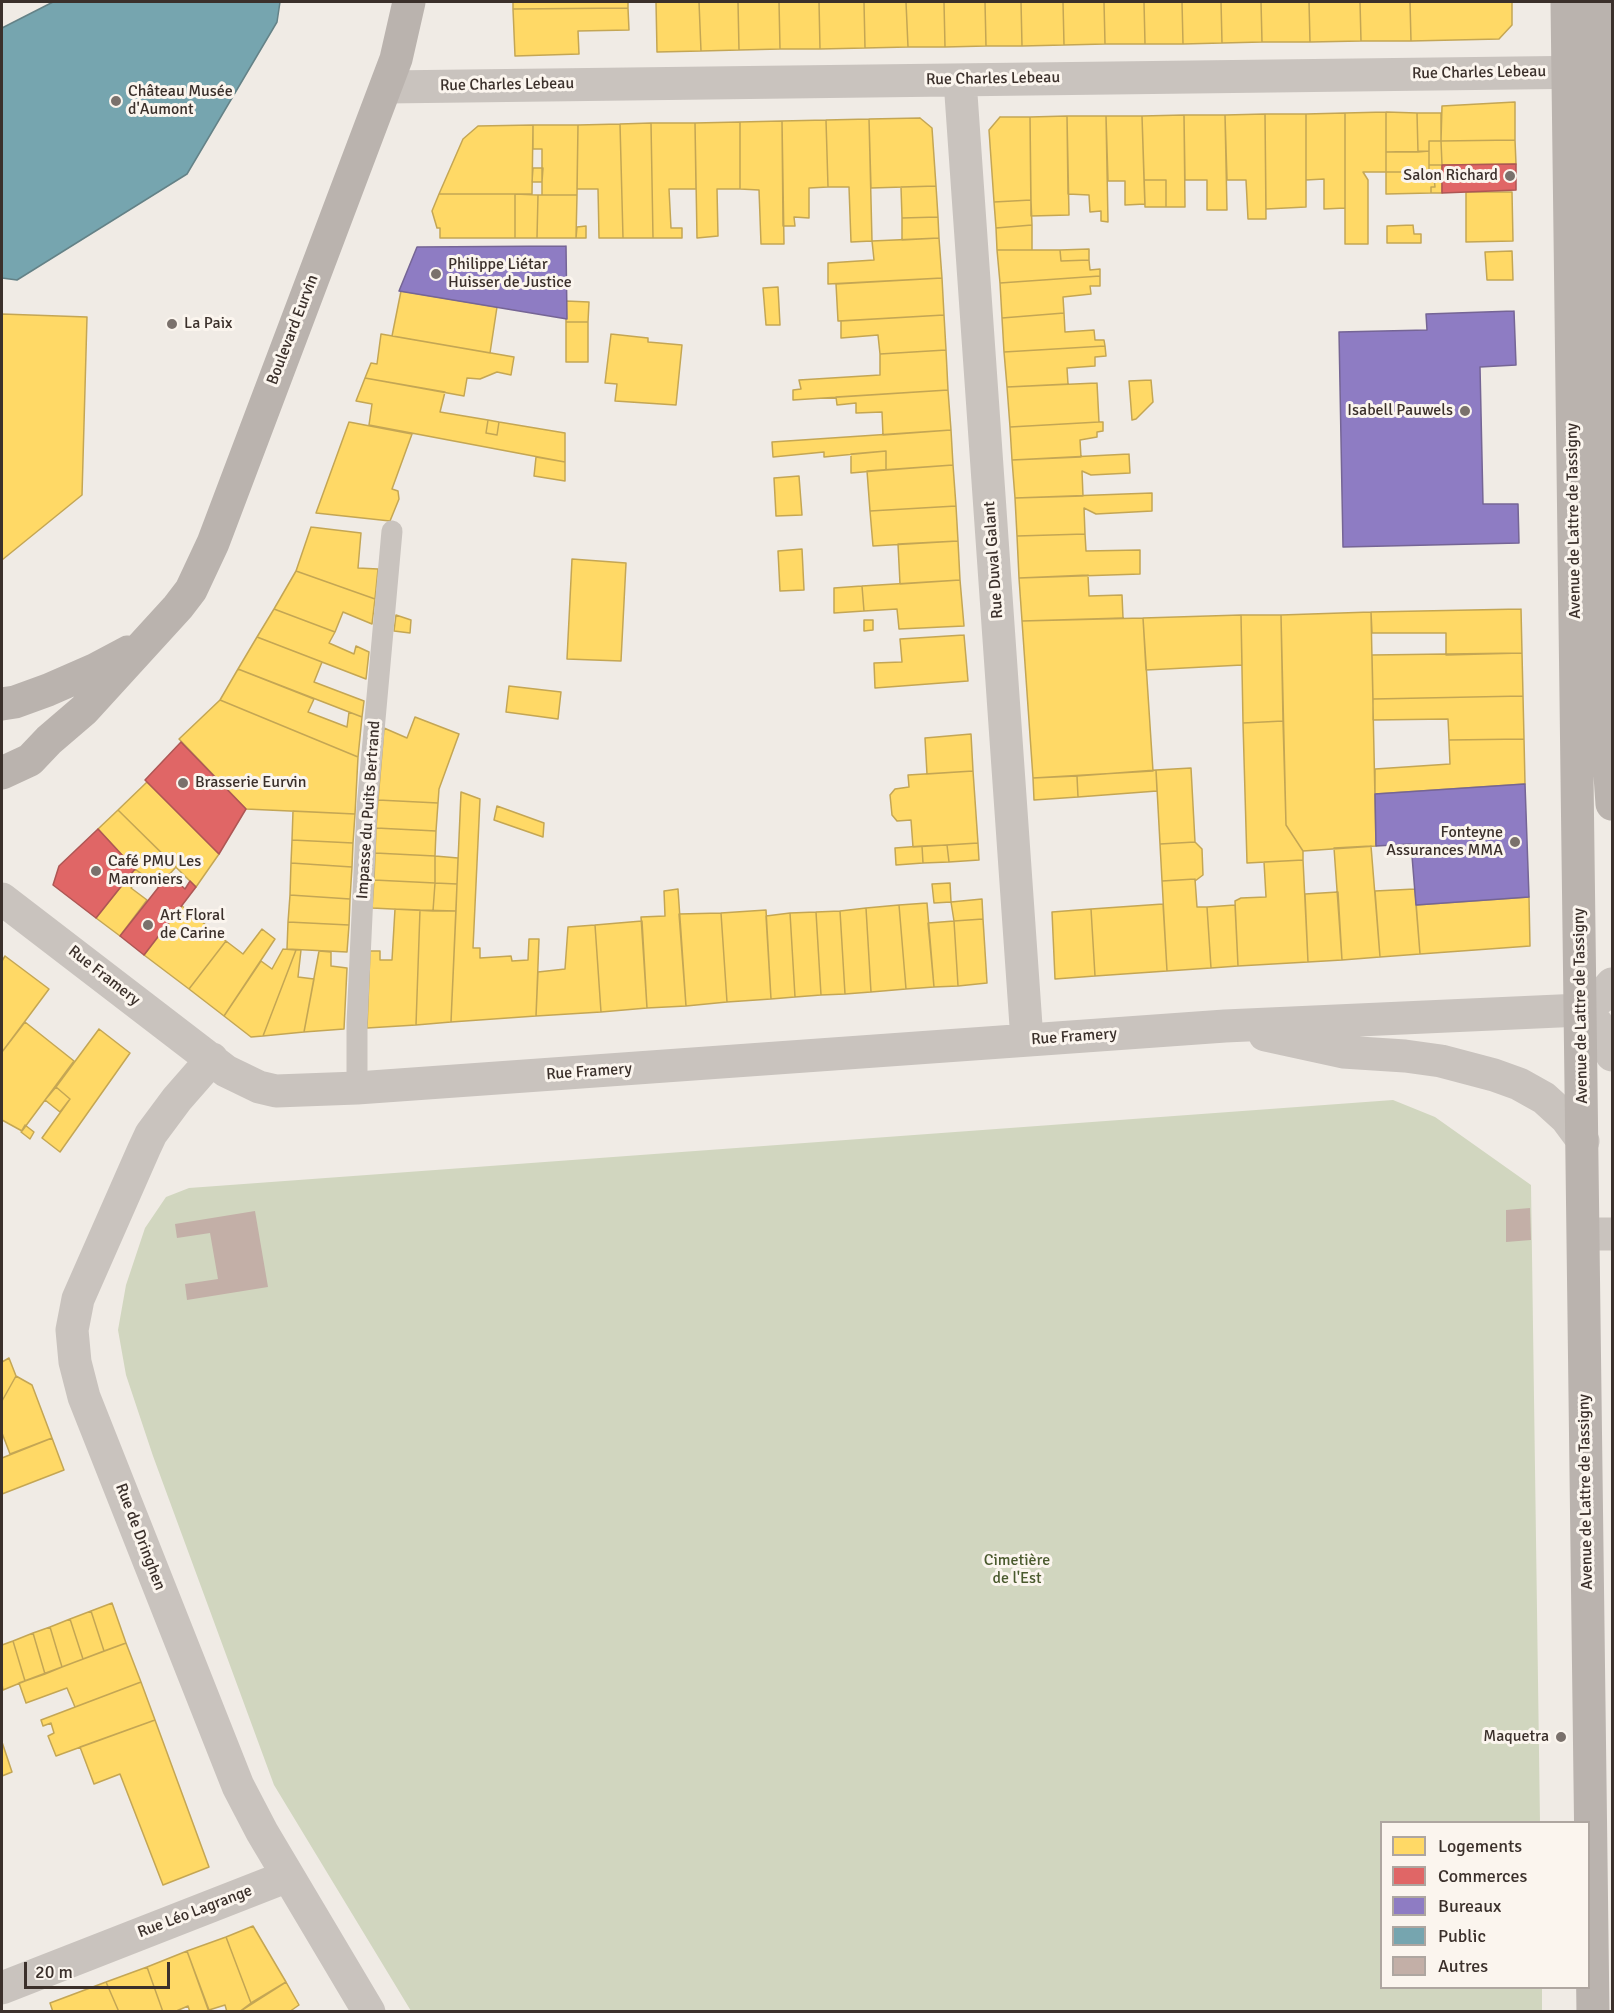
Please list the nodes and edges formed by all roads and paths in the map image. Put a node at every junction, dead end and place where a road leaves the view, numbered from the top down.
1 (409, 2) edge
2 (1568, 2) edge
3 (1599, 2) edge
4 (1568, 72) junction
5 (1600, 72) junction
6 (960, 80) junction
7 (386, 87) junction
8 (392, 531) dead end
9 (145, 642) junction
10 (2, 704) edge
11 (2, 773) edge
12 (1612, 804) edge
13 (5, 899) edge
14 (1612, 984) edge
15 (1581, 1010) junction
16 (1225, 1026) junction
17 (1027, 1040) junction
18 (1612, 1055) edge
19 (212, 1059) junction
20 (357, 1088) junction
21 (1583, 1141) junction
22 (1598, 1234) edge
23 (288, 1876) junction
24 (2, 1988) edge
25 (369, 2012) edge
26 (1593, 2012) edge

1 - 7 main road, Boulevard Eurvin
2 - 4 main road, Avenue de Lattre de Tassigny
3 - 5 main road, Avenue de Lattre de Tassigny
4 - 5 street, Rue Charles Lebeau
4 - 6 street, Rue Charles Lebeau
4 - 15 main road, Avenue de Lattre de Tassigny
5 - 12 main road, Avenue de Lattre de Tassigny
6 - 7 street, Rue Charles Lebeau
6 - 17 street, Rue Duval Galant
7 - 9 main road, Boulevard Eurvin
8 - 20 lane, Impasse du Puits Bertrand
9 - 10 main road, Boulevard Eurvin
9 - 11 main road, Boulevard Eurvin
13 - 19 street, Rue Framery
14 - 15 street
15 - 16 street, Rue Framery
15 - 18 street
15 - 21 main road, Avenue de Lattre de Tassigny
16 - 17 street, Rue Framery
16 - 21 street, Rue Framery
17 - 20 street, Rue Framery
19 - 20 street, Rue Framery
19 - 23 street, Rue de Dringhen
21 - 22 main road, Avenue de Lattre de Tassigny
22 - 26 main road, Avenue de Lattre de Tassigny
23 - 24 street, Rue Léo Lagrange
23 - 25 street, Rue de Dringhen

